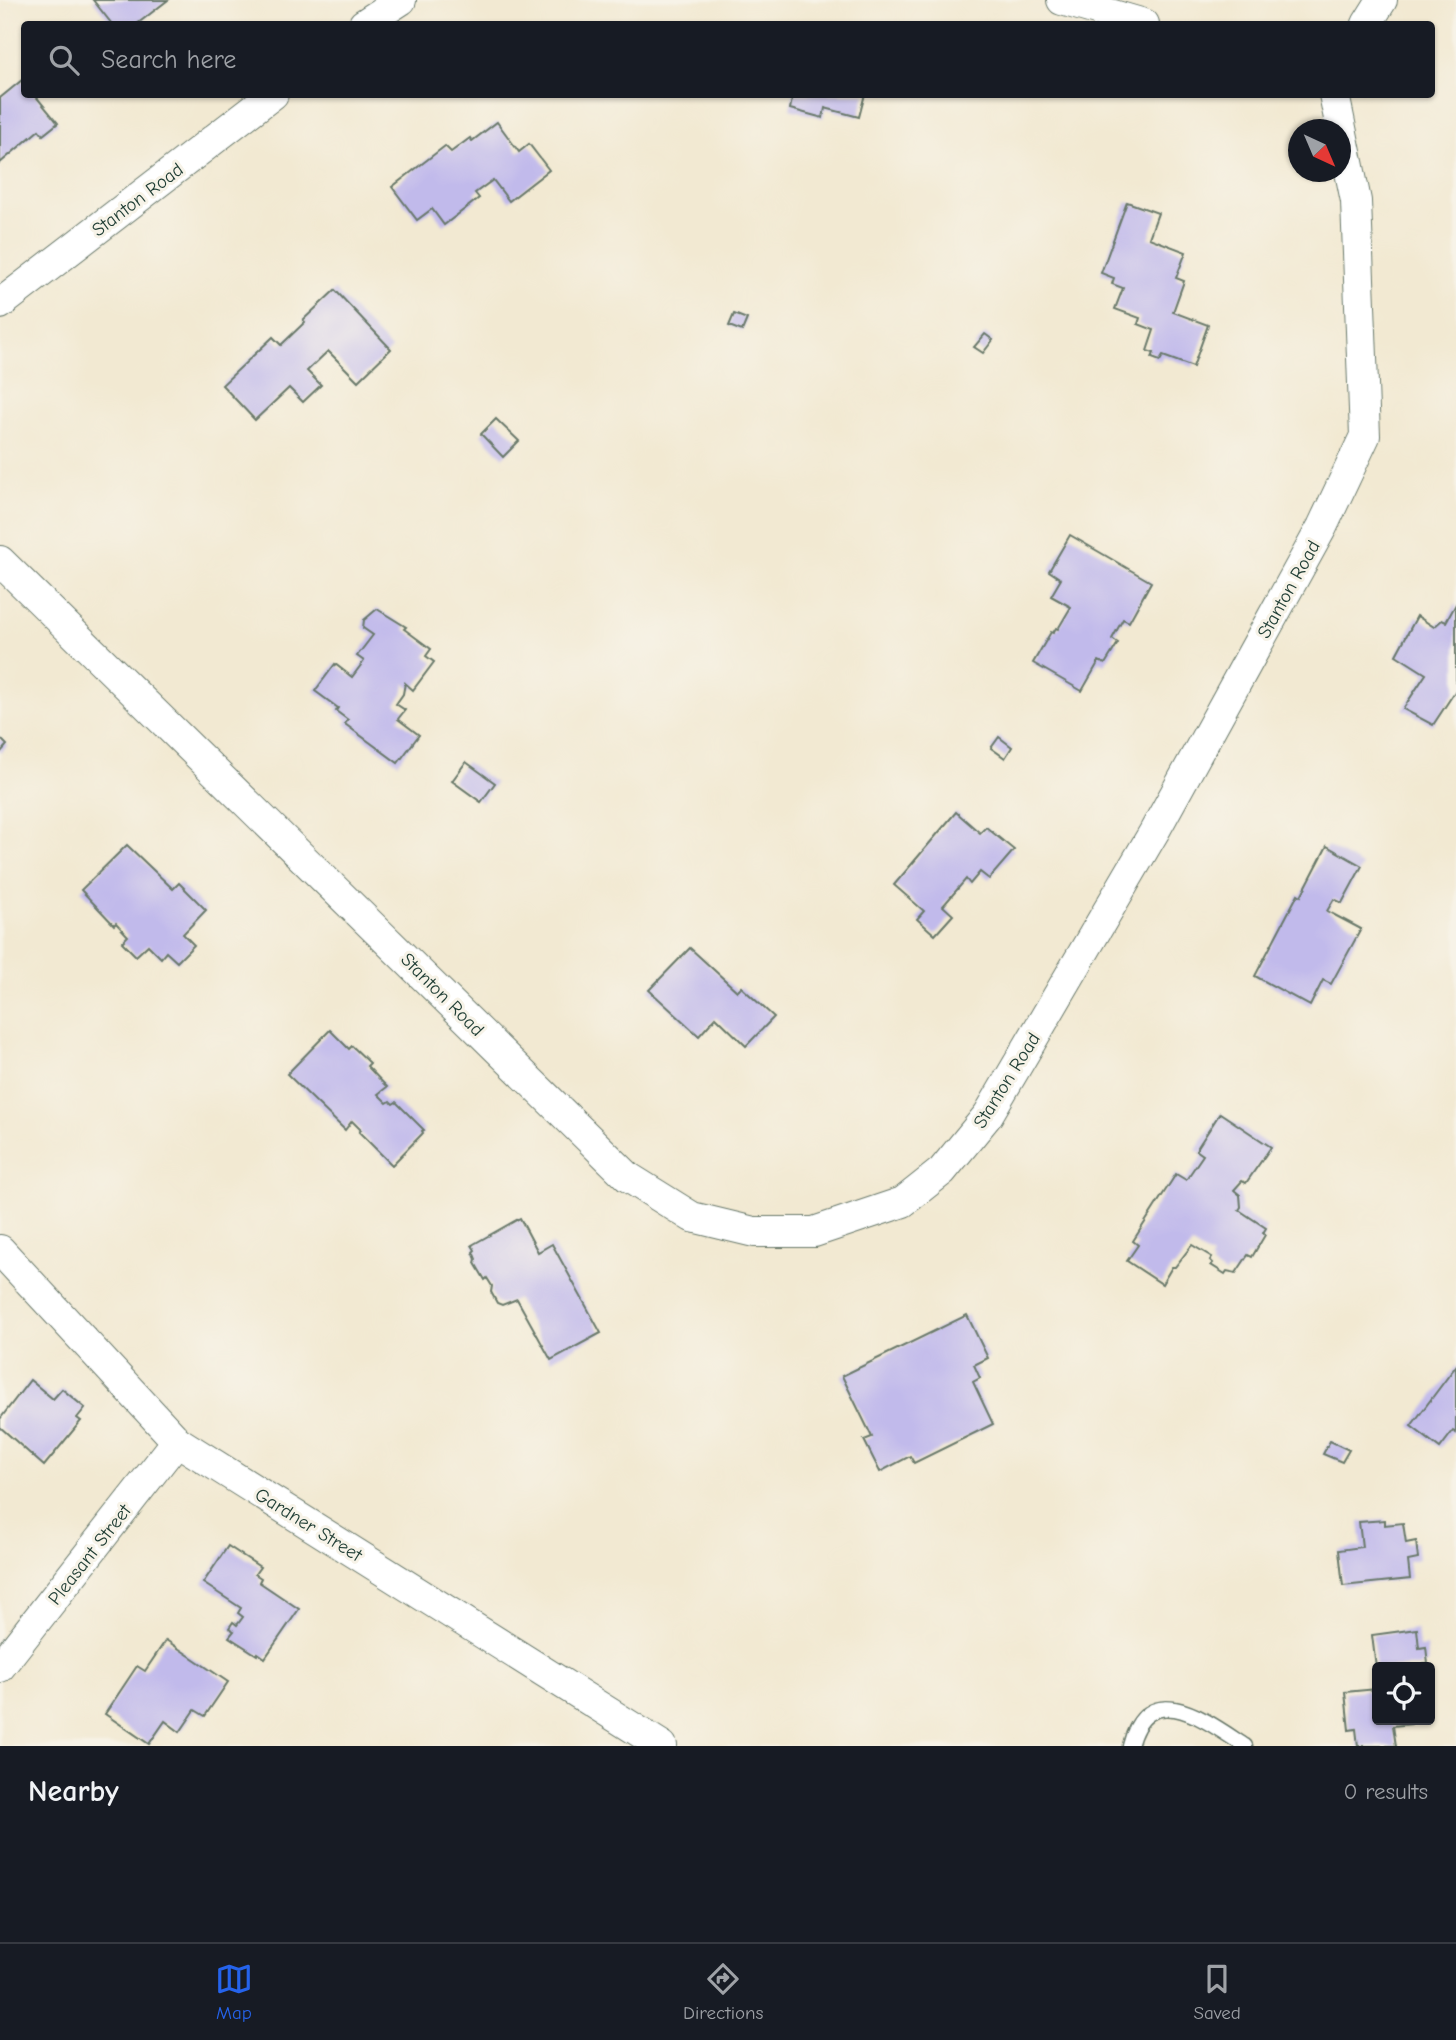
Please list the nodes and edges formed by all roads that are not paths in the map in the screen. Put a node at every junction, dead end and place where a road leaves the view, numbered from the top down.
1 (401, 0) edge
2 (1062, 0) edge
3 (1382, 0) edge
4 (370, 21) edge
5 (1134, 21) edge
6 (1369, 21) edge
7 (268, 98) edge
8 (1335, 98) edge
9 (0, 303) edge
10 (0, 561) edge
11 (0, 1250) edge
12 (177, 1441) junction
13 (0, 1667) edge
14 (662, 1746) edge
15 (1130, 1746) edge
16 (1245, 1746) edge

1 - 4 street
2 - 5 street
3 - 6 street
7 - 9 street, Stanton Road
8 - 10 street, Stanton Road
11 - 12 street, Gardner Street
12 - 13 street, Pleasant Street
12 - 14 street, Gardner Street
15 - 16 lane

